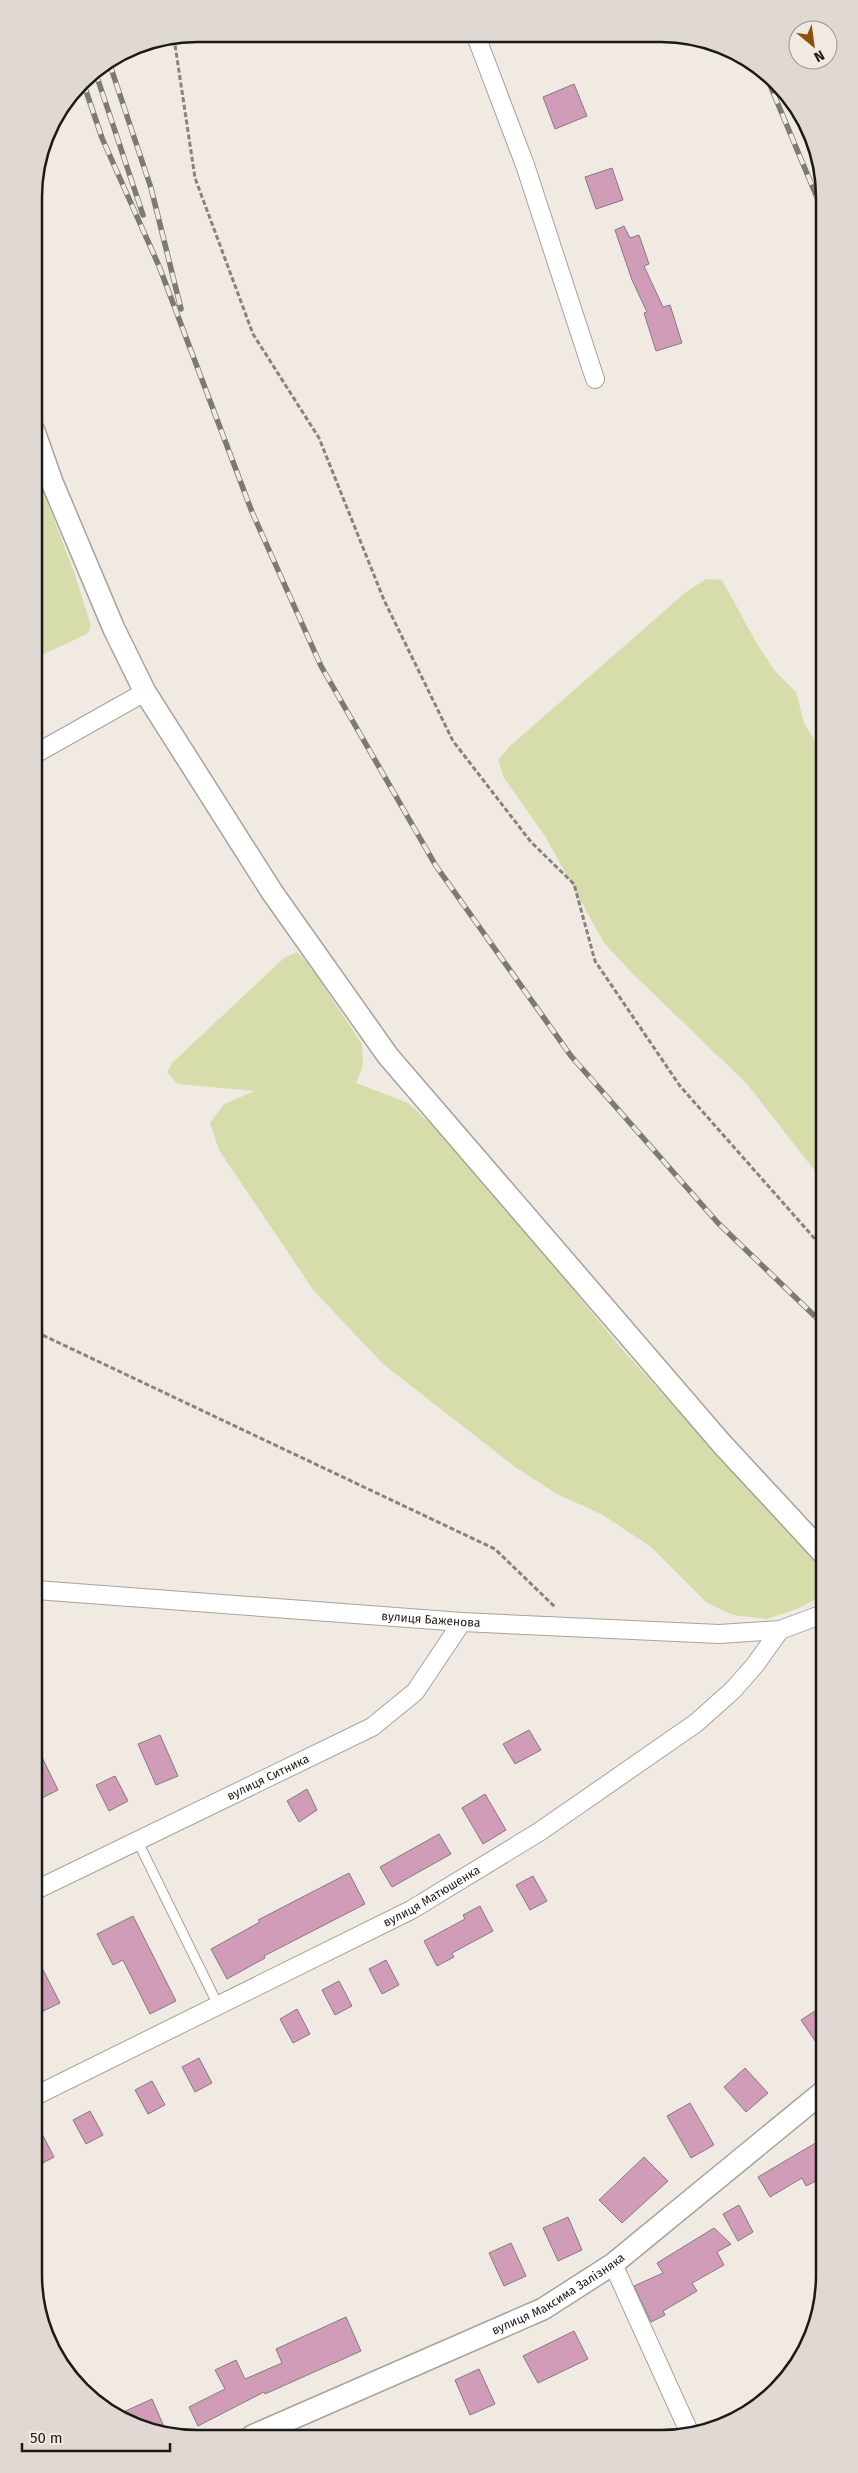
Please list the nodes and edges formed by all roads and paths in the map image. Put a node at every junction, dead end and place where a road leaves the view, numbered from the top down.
1 (478, 42) edge
2 (175, 44) edge
3 (595, 378) dead end
4 (43, 456) edge
5 (145, 692) junction
6 (43, 750) edge
7 (816, 1241) edge
8 (42, 1335) edge
9 (815, 1545) edge
10 (42, 1590) edge
11 (815, 1617) edge
12 (462, 1622) junction
13 (575, 1626) junction
14 (780, 1630) junction
15 (138, 1842) junction
16 (42, 1887) edge
17 (218, 2005) junction
18 (42, 2092) edge
19 (815, 2097) edge
20 (613, 2264) junction
21 (688, 2428) edge
22 (266, 2430) edge

1 - 3 street
2 - 7 path
4 - 5 street
5 - 6 street
5 - 9 street
8 - 13 path
10 - 12 street, вулиця Баженова
11 - 14 street, вулиця Баженова
12 - 13 street, вулиця Баженова
12 - 15 street, вулиця Ситника
13 - 14 street, вулиця Баженова
14 - 17 street, вулиця Матюшенка
15 - 16 street, вулиця Ситника
15 - 17 lane
17 - 18 street, вулиця Матюшенка
19 - 20 street, вулиця Максима Залізняка
20 - 21 street
20 - 22 street, вулиця Максима Залізняка

